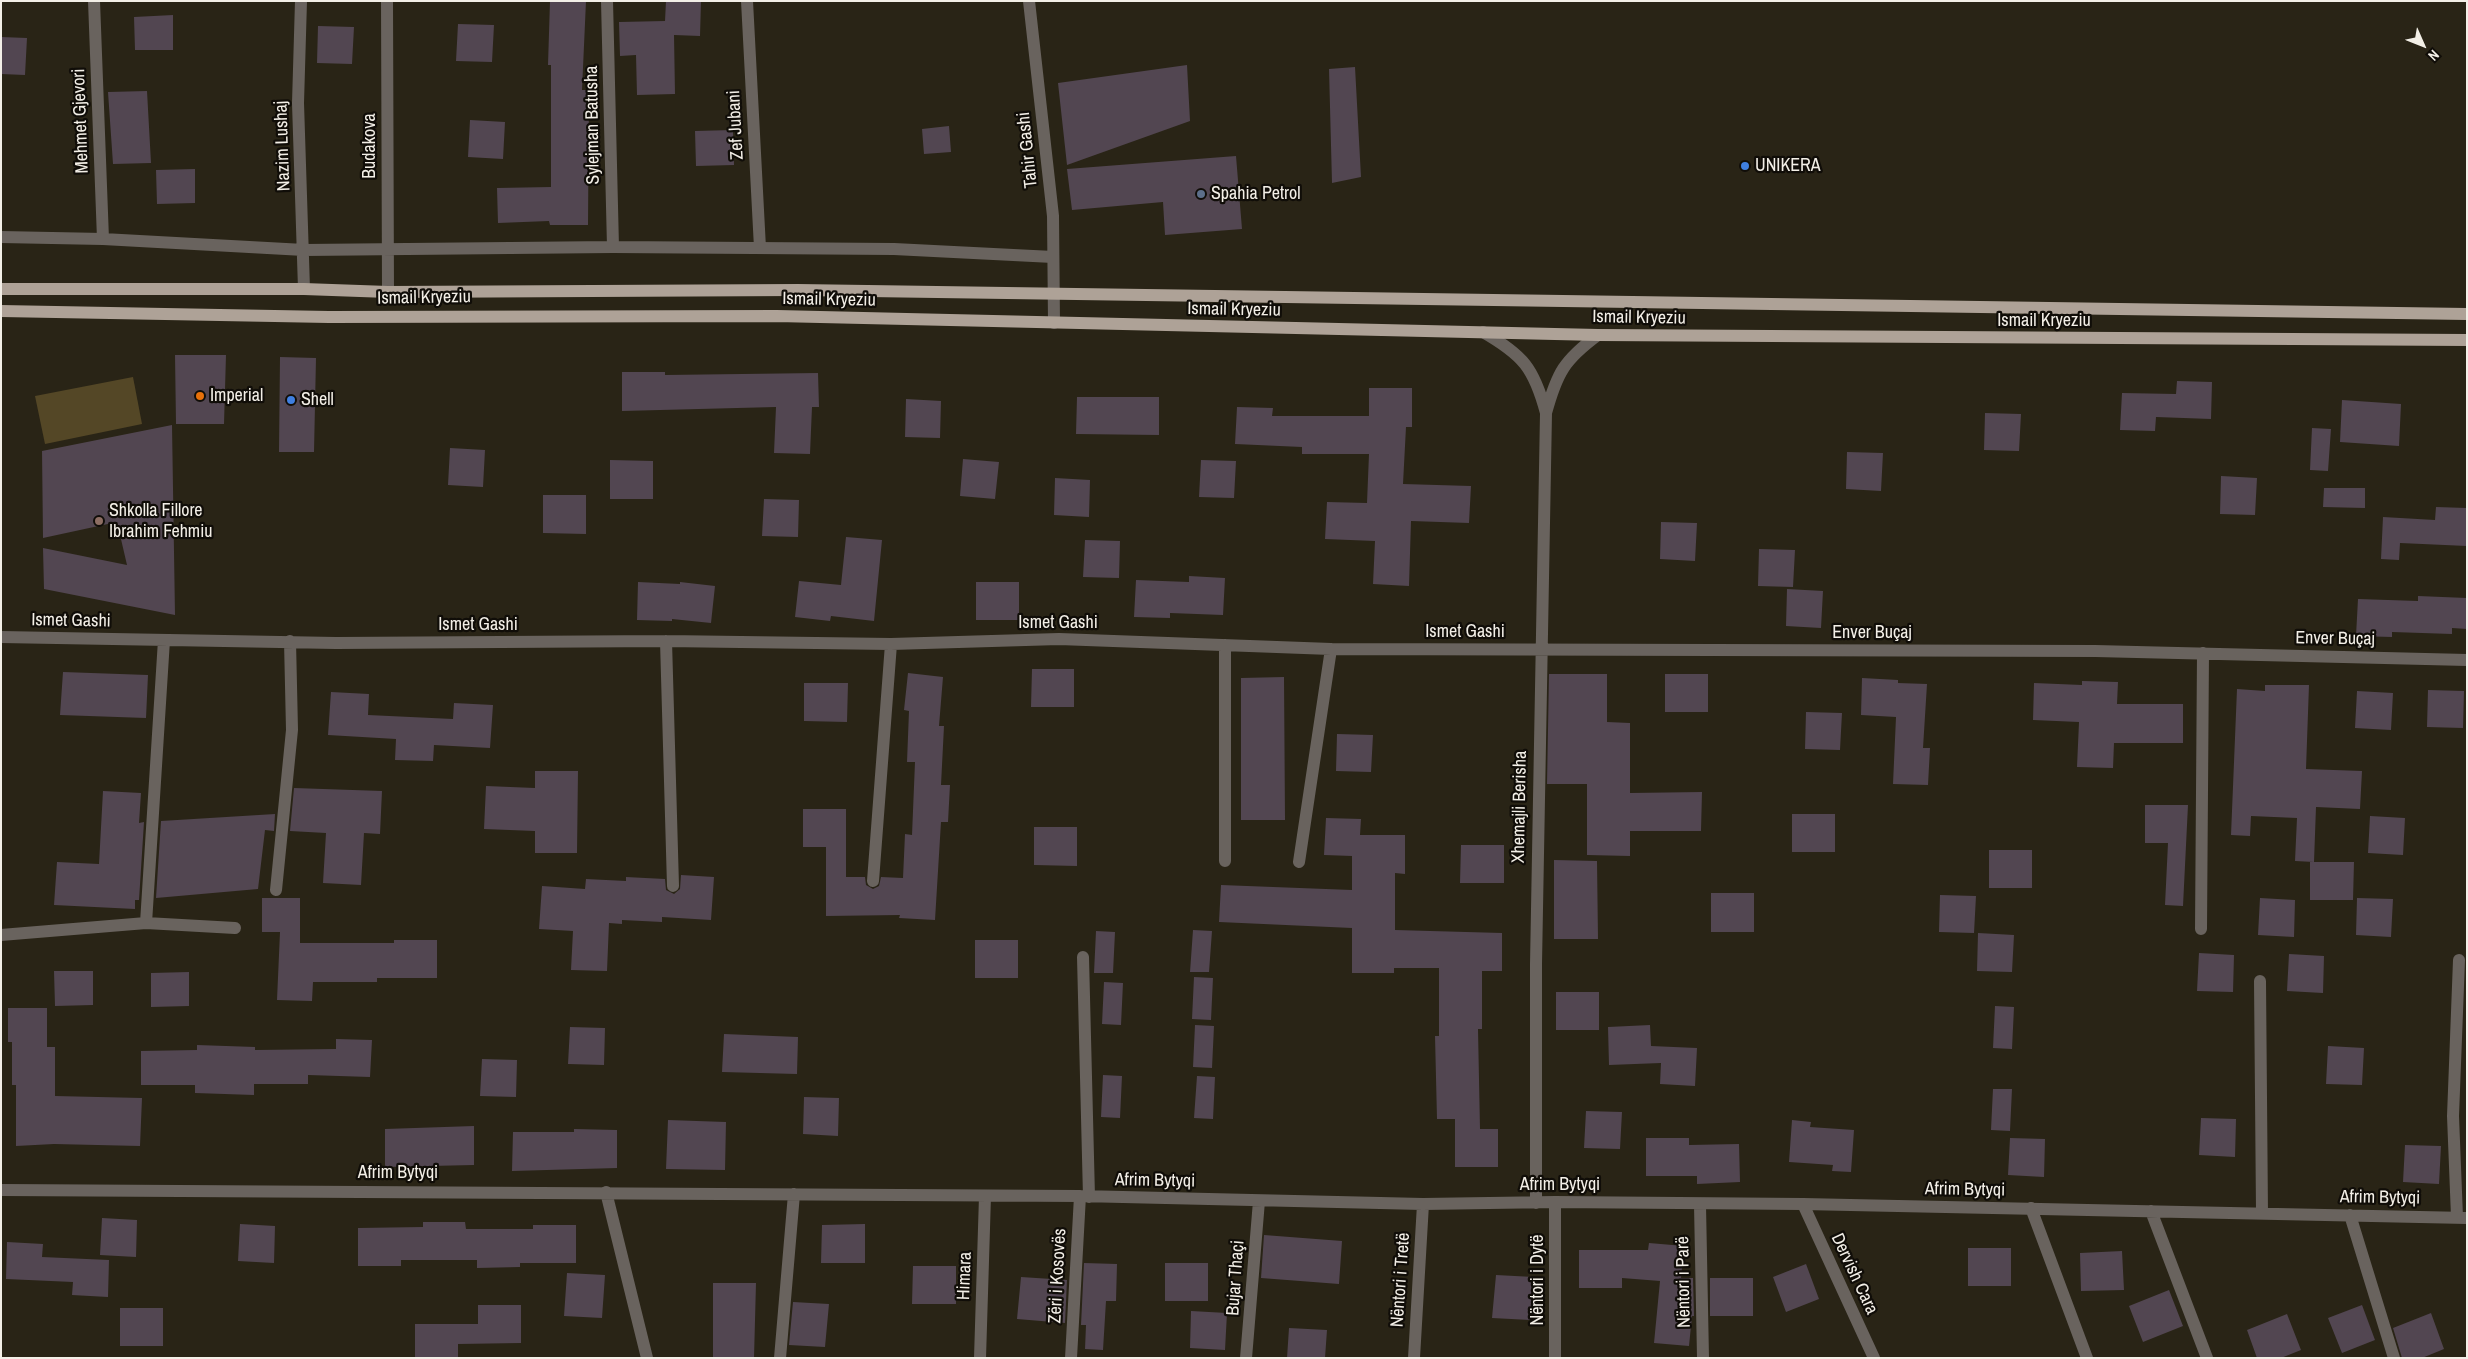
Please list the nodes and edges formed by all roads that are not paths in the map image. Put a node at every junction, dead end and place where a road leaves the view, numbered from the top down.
1 (94, 1) edge
2 (301, 1) edge
3 (388, 1) edge
4 (607, 1) edge
5 (747, 1) edge
6 (1029, 1) edge
7 (1, 237) edge
8 (103, 239) junction
9 (613, 247) junction
10 (388, 248) junction
11 (760, 248) junction
12 (304, 250) junction
13 (1053, 257) junction
14 (304, 289) junction
15 (1, 290) edge
16 (388, 292) junction
17 (1055, 295) junction
18 (1, 310) edge
19 (2467, 314) edge
20 (1054, 323) junction
21 (1483, 332) junction
22 (1598, 335) junction
23 (2467, 340) edge
24 (1546, 413) junction
25 (1, 637) edge
26 (164, 640) junction
27 (290, 641) junction
28 (666, 641) junction
29 (891, 644) junction
30 (1226, 645) junction
31 (1331, 648) junction
32 (1540, 649) junction
33 (2203, 654) junction
34 (2467, 660) edge
35 (1225, 861) dead end
36 (1299, 862) dead end
37 (874, 881) dead end
38 (673, 886) dead end
39 (276, 890) dead end
40 (146, 923) junction
41 (235, 928) dead end
42 (2201, 929) dead end
43 (1, 935) edge
44 (1083, 957) dead end
45 (2459, 960) dead end
46 (2260, 981) dead end
47 (1, 1190) edge
48 (606, 1192) junction
49 (794, 1194) junction
50 (985, 1196) junction
51 (1084, 1197) junction
52 (1259, 1201) junction
53 (1536, 1202) junction
54 (1555, 1202) junction
55 (1424, 1204) junction
56 (1803, 1204) junction
57 (1700, 1205) junction
58 (2031, 1208) junction
59 (2151, 1211) junction
60 (2262, 1213) junction
61 (2350, 1215) junction
62 (2462, 1217) edge
63 (647, 1358) edge
64 (780, 1358) edge
65 (980, 1358) edge
66 (1071, 1358) edge
67 (1246, 1358) edge
68 (1414, 1358) edge
69 (1555, 1358) edge
70 (1703, 1358) edge
71 (1874, 1358) edge
72 (2087, 1358) edge
73 (2207, 1358) edge
74 (2394, 1358) edge

1 - 8 street, Mehmet Gjevori
2 - 12 street, Nazim Lushaj
3 - 10 street, Budakova
4 - 9 street, Sylejman Batusha
5 - 11 street, Zef Jubani
6 - 13 street, Tahir Gashi
7 - 8 street
8 - 12 street
9 - 10 street
9 - 11 street
10 - 12 street
10 - 16 street, Budakova
11 - 13 street
12 - 14 street, Nazim Lushaj
13 - 17 street, Tahir Gashi
14 - 15 main road, Ismail Kryeziu
14 - 16 main road, Ismail Kryeziu
15 - 18 main road
16 - 17 main road, Ismail Kryeziu
17 - 19 main road, Ismail Kryeziu
17 - 20 street, Tahir Gashi
18 - 20 main road, Ismail Kryeziu
20 - 21 main road, Ismail Kryeziu
21 - 22 main road, Ismail Kryeziu
21 - 24 street, Xhemajli Berisha
22 - 23 main road, Ismail Kryeziu
22 - 24 street, Xhemajli Berisha
24 - 32 street, Xhemajli Berisha
25 - 26 street, Ismet Gashi
26 - 27 street, Ismet Gashi
26 - 40 street
27 - 28 street, Ismet Gashi
27 - 39 street
28 - 29 street, Ismet Gashi
28 - 38 street
29 - 30 street, Ismet Gashi
29 - 37 street
30 - 31 street, Ismet Gashi
30 - 35 street
31 - 32 street, Ismet Gashi
31 - 36 street
32 - 33 street, Enver Buçaj
32 - 53 street, Xhemajli Berisha
33 - 34 street, Enver Buçaj
33 - 42 street
40 - 41 street
40 - 43 street
44 - 51 street, Afrim Bytyqi
45 - 62 street
46 - 60 street
47 - 48 street, Afrim Bytyqi
48 - 49 street, Afrim Bytyqi
48 - 63 street
49 - 50 street, Afrim Bytyqi
49 - 64 street
50 - 51 street, Afrim Bytyqi
50 - 65 street, Himara
51 - 52 street, Afrim Bytyqi
51 - 66 street, Zëri i Kosovës
52 - 55 street, Afrim Bytyqi
52 - 67 street, Bujar Thaçi
53 - 54 street, Afrim Bytyqi
53 - 55 street, Afrim Bytyqi
54 - 57 street, Afrim Bytyqi
54 - 69 street, Nëntori i Dytë
55 - 68 street, Nëntori i Tretë
56 - 57 street, Afrim Bytyqi
56 - 58 street, Afrim Bytyqi
56 - 71 street, Dervish Cara
57 - 70 street, Nëntori i Parë
58 - 59 street, Afrim Bytyqi
58 - 72 street
59 - 60 street, Afrim Bytyqi
59 - 73 street
60 - 61 street, Afrim Bytyqi
61 - 62 street, Afrim Bytyqi
61 - 74 street

